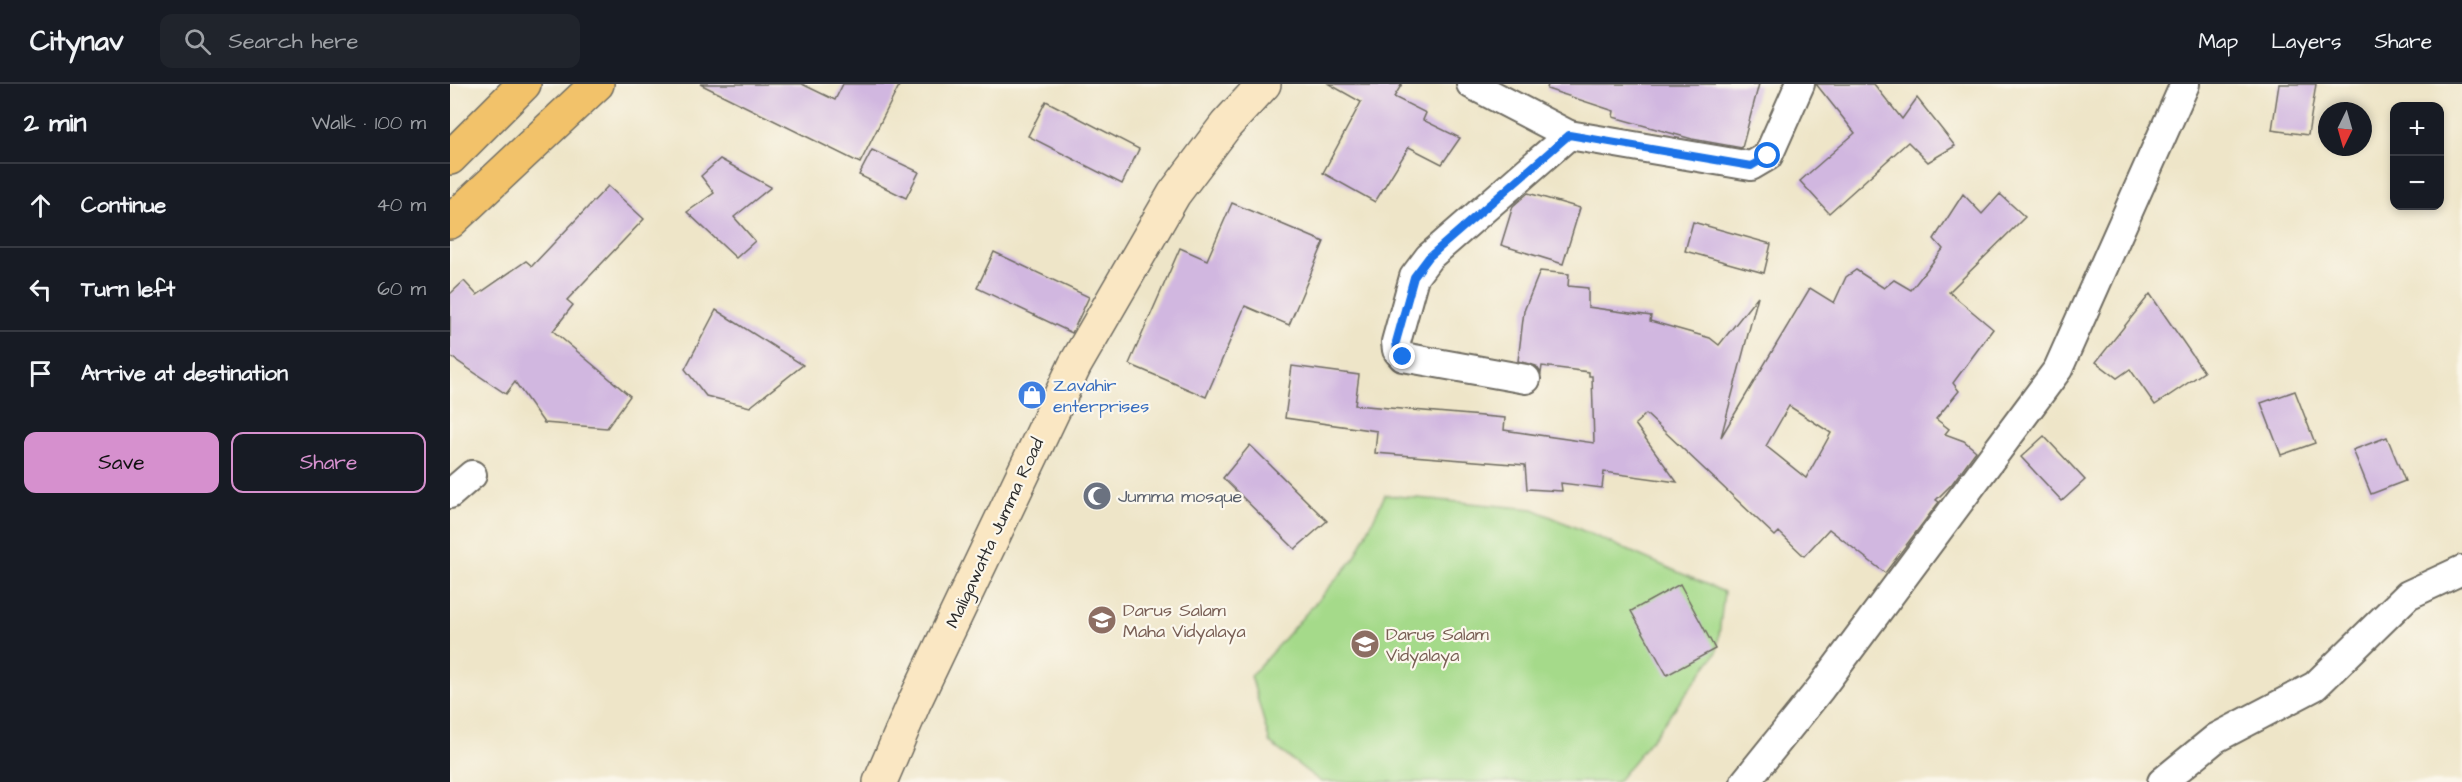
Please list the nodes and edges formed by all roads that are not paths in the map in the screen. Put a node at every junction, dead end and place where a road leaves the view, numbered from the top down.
1 (524, 84) edge
2 (597, 84) edge
3 (1264, 84) edge
4 (1471, 84) edge
5 (1800, 84) edge
6 (2185, 84) edge
7 (1569, 135) junction
8 (450, 158) edge
9 (450, 222) edge
10 (1526, 379) dead end
11 (472, 475) dead end
12 (450, 494) edge
13 (2462, 570) edge
14 (880, 782) edge
15 (1745, 782) edge
16 (2162, 782) edge

1 - 8 highway
2 - 9 highway
3 - 14 street, Maligawatta Jumma Road
4 - 7 street
5 - 7 street
6 - 15 street
7 - 10 street
11 - 12 street
13 - 16 street

